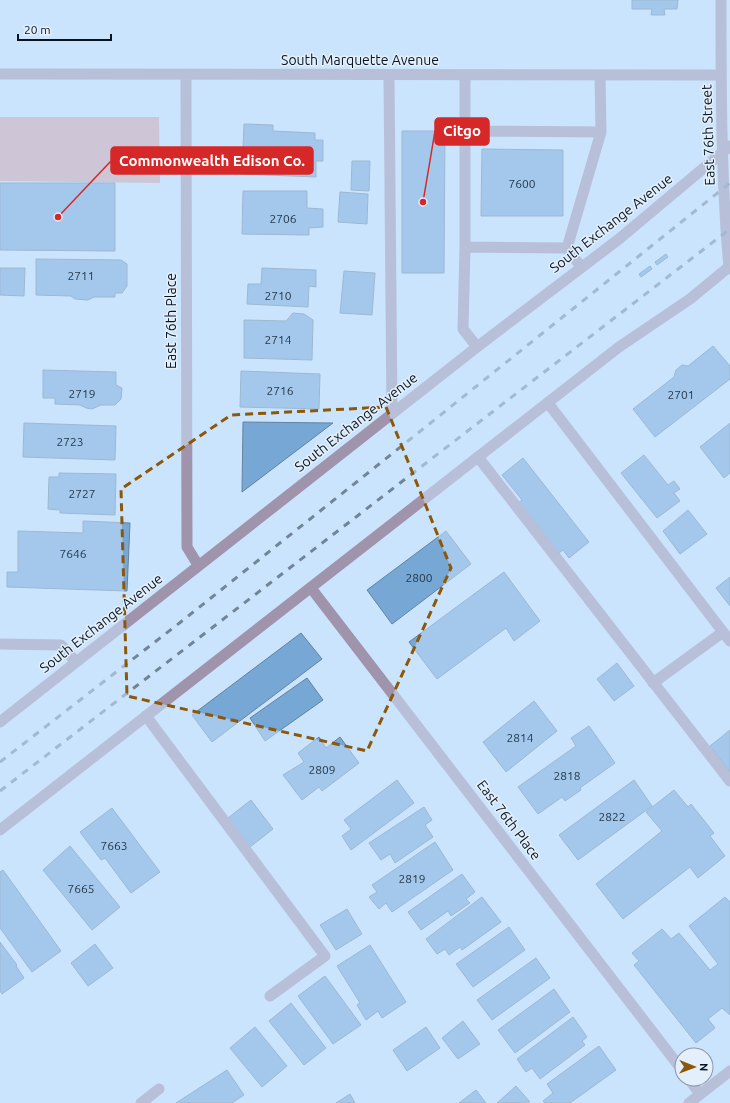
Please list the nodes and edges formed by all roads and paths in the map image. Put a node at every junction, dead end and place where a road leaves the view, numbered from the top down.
1 (721, 0) edge
2 (0, 74) edge
3 (186, 74) junction
4 (389, 75) junction
5 (465, 75) junction
6 (600, 75) junction
7 (721, 76) junction
8 (466, 131) junction
9 (601, 132) junction
10 (726, 149) edge
11 (465, 248) junction
12 (567, 248) junction
13 (581, 267) junction
14 (730, 268) edge
15 (477, 347) junction
16 (548, 403) junction
17 (392, 413) junction
18 (478, 457) junction
19 (198, 565) junction
20 (312, 588) junction
21 (723, 632) junction
22 (730, 641) edge
23 (0, 644) edge
24 (76, 662) junction
25 (653, 683) junction
26 (146, 716) junction
27 (0, 722) edge
28 (730, 781) edge
29 (0, 830) edge
30 (270, 996) dead end
31 (674, 1060) edge
32 (730, 1071) edge
33 (695, 1087) edge
34 (159, 1089) dead end
35 (700, 1094) junction
36 (141, 1103) edge
37 (689, 1103) edge

1 - 7 street, East 76th Street
2 - 3 street, South Marquette Avenue
3 - 4 street, South Marquette Avenue
3 - 19 street, East 76th Place
4 - 5 street, South Marquette Avenue
4 - 17 street
5 - 6 street, South Marquette Avenue
5 - 8 street
6 - 7 street, South Marquette Avenue
6 - 9 street
7 - 10 street, East 76th Street
8 - 9 street
8 - 11 street
9 - 12 street
10 - 13 street, South Exchange Avenue
10 - 14 street, East 76th Street
11 - 12 street
11 - 15 street
12 - 13 street
13 - 15 street, South Exchange Avenue
14 - 16 street
15 - 17 street, South Exchange Avenue
16 - 18 street
16 - 21 street
17 - 19 street, South Exchange Avenue
18 - 20 street
18 - 25 street
19 - 24 street, South Exchange Avenue
20 - 26 street
20 - 31 street, East 76th Place
21 - 22 street
21 - 25 street
23 - 24 street
24 - 27 street, South Exchange Avenue
25 - 28 street
26 - 29 street
26 - 30 street
32 - 35 street
33 - 35 street
34 - 36 street
35 - 37 street

